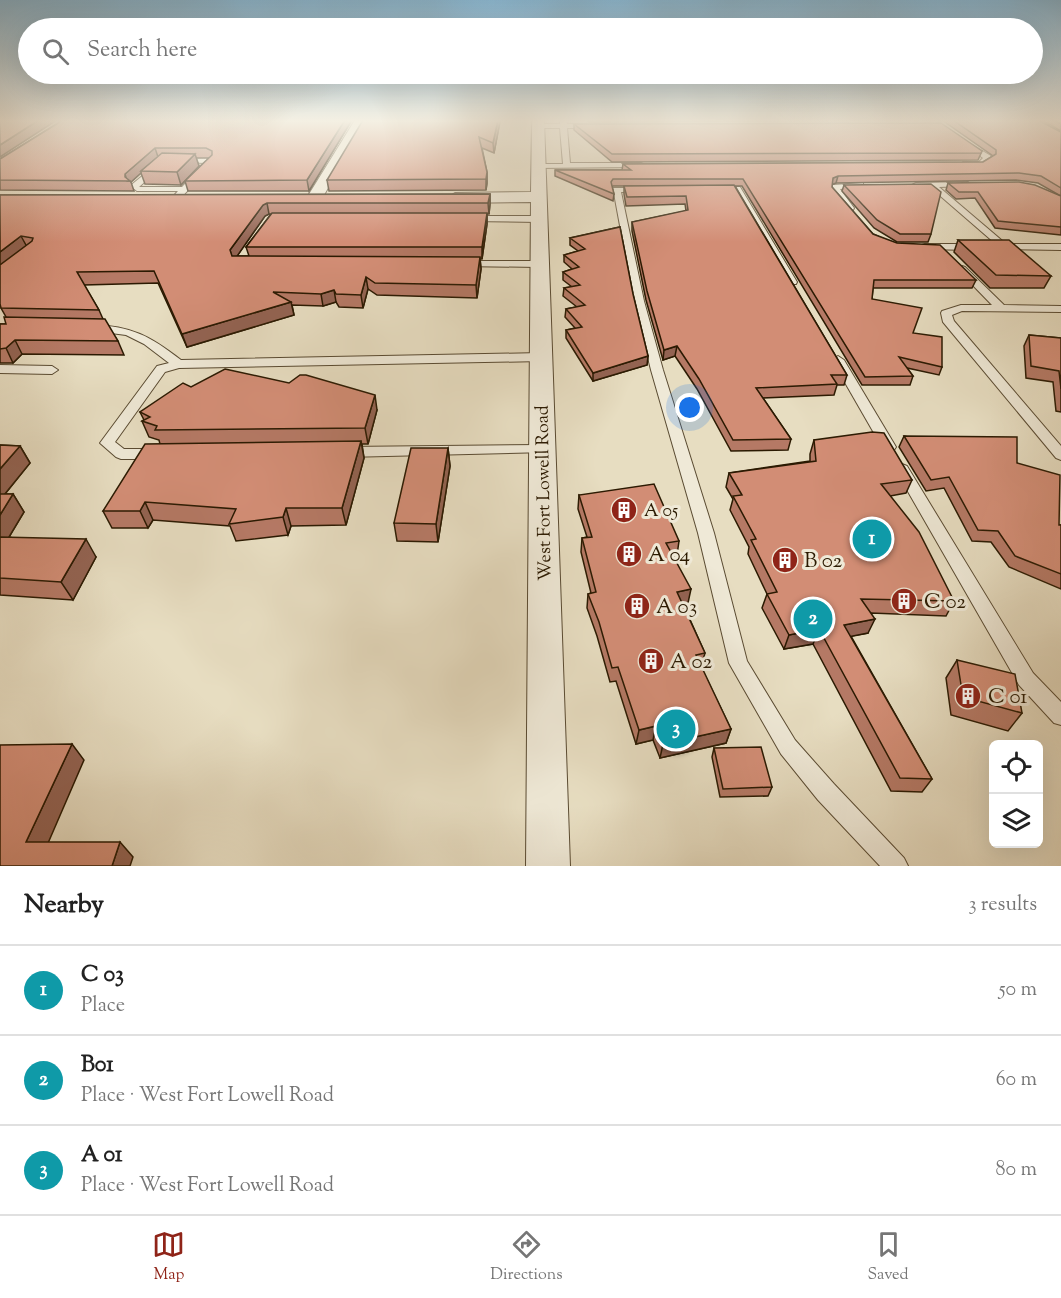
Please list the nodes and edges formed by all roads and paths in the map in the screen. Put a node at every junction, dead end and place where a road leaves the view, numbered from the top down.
1 (167, 160) edge
2 (176, 160) edge
3 (334, 160) edge
4 (540, 160) edge
5 (565, 160) edge
6 (985, 160) edge
7 (957, 164) edge
8 (645, 165) edge
9 (538, 166) junction
10 (567, 166) junction
11 (974, 184) edge
12 (868, 185) edge
13 (910, 185) edge
14 (932, 185) junction
15 (660, 190) edge
16 (704, 190) edge
17 (179, 194) junction
18 (444, 198) edge
19 (130, 199) edge
20 (198, 199) edge
21 (338, 199) edge
22 (539, 208) junction
23 (457, 219) edge
24 (860, 219) edge
25 (918, 247) edge
26 (940, 247) junction
27 (1004, 247) junction
28 (1061, 247) edge
29 (447, 264) edge
30 (539, 264) junction
31 (799, 294) edge
32 (1001, 308) junction
33 (1061, 309) edge
34 (82, 327) edge
35 (828, 345) edge
36 (541, 357) junction
37 (178, 364) junction
38 (0, 369) edge
39 (52, 370) dead end
40 (542, 449) junction
41 (331, 452) edge
42 (168, 454) edge
43 (1061, 455) edge
44 (1061, 716) edge
45 (548, 866) edge
46 (896, 866) edge

1 - 17 lane
2 - 17 lane
3 - 21 street
4 - 9 street, West Fort Lowell Road
5 - 10 lane
6 - 7 lane
8 - 10 lane
9 - 10 lane
9 - 22 street, West Fort Lowell Road
11 - 14 lane
12 - 24 lane
13 - 14 lane
14 - 27 lane
15 - 46 lane
16 - 31 lane
17 - 19 street
17 - 20 street
18 - 22 street
22 - 23 lane
22 - 30 street, West Fort Lowell Road
25 - 26 lane
26 - 27 lane
26 - 32 lane
27 - 28 lane
29 - 30 lane
30 - 36 street, West Fort Lowell Road
32 - 33 lane
32 - 43 lane
34 - 37 lane
35 - 44 lane
36 - 37 lane
36 - 40 street, West Fort Lowell Road
37 - 42 lane
38 - 39 lane
40 - 41 lane
40 - 45 street, West Fort Lowell Road

